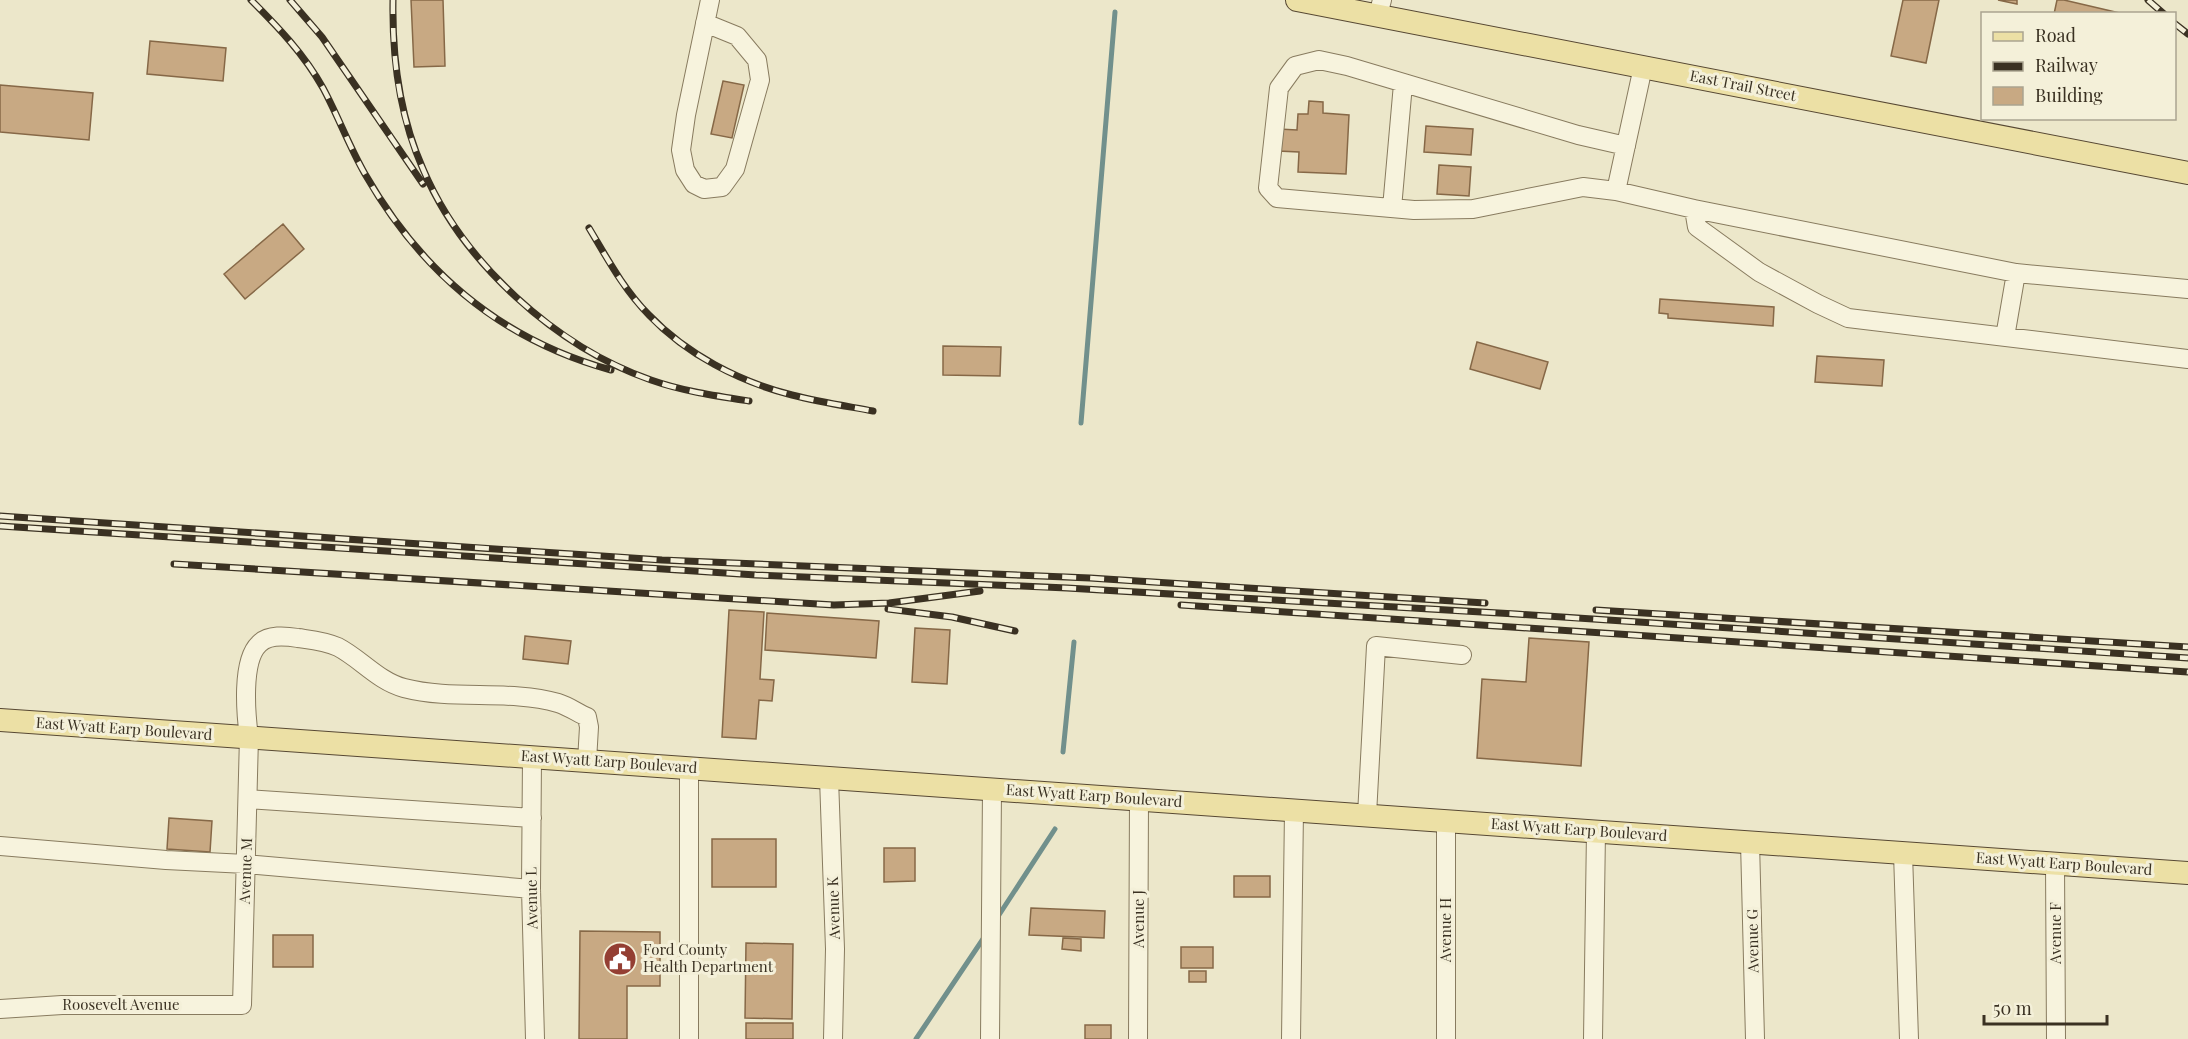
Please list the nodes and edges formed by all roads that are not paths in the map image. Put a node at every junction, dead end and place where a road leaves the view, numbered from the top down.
1 (710, 0) edge
2 (1297, 0) edge
3 (1380, 8) edge
4 (705, 24) junction
5 (1642, 67) junction
6 (1403, 84) junction
7 (1626, 146) junction
8 (2188, 173) edge
9 (1616, 190) junction
10 (1392, 208) junction
11 (1694, 210) junction
12 (2016, 273) junction
13 (2188, 289) edge
14 (2005, 337) junction
15 (2188, 359) edge
16 (1462, 655) dead end
17 (0, 720) edge
18 (249, 737) junction
19 (532, 757) junction
20 (587, 761) junction
21 (689, 768) junction
22 (829, 778) junction
23 (992, 789) junction
24 (248, 799) junction
25 (1139, 799) junction
26 (1294, 810) junction
27 (1367, 815) junction
28 (532, 819) junction
29 (1446, 821) junction
30 (1596, 831) junction
31 (1750, 842) junction
32 (0, 846) edge
33 (1904, 853) junction
34 (2055, 863) junction
35 (246, 864) junction
36 (2188, 873) edge
37 (531, 889) junction
38 (242, 1005) joint
39 (0, 1008) edge
40 (536, 1039) edge
41 (689, 1039) edge
42 (833, 1039) edge
43 (990, 1039) edge
44 (1138, 1039) edge
45 (1291, 1039) edge
46 (1446, 1039) edge
47 (1593, 1039) edge
48 (1755, 1039) edge
49 (1909, 1039) edge
50 (2056, 1039) edge

1 - 4 street
2 - 3 main road, East Trail Street
3 - 5 main road, East Trail Street
4 - 4 street
5 - 7 street
5 - 8 main road, East Trail Street
6 - 7 street
6 - 10 street
6 - 10 street
7 - 9 street
9 - 10 street
9 - 11 street
11 - 12 street
11 - 14 street
12 - 13 street
12 - 14 street
14 - 15 street
16 - 27 street
17 - 18 main road, East Wyatt Earp Boulevard
18 - 19 main road, East Wyatt Earp Boulevard
18 - 20 street, Avenue M
18 - 24 street, Avenue M
19 - 20 main road, East Wyatt Earp Boulevard
19 - 28 street, Avenue L
20 - 21 main road, East Wyatt Earp Boulevard
21 - 22 main road, East Wyatt Earp Boulevard
21 - 41 street
22 - 23 main road, East Wyatt Earp Boulevard
22 - 42 street, Avenue K
23 - 25 main road, East Wyatt Earp Boulevard
23 - 43 street
24 - 28 street
24 - 35 street, Avenue M
25 - 26 main road, East Wyatt Earp Boulevard
25 - 44 street, Avenue J
26 - 27 main road, East Wyatt Earp Boulevard
26 - 45 street
27 - 29 main road, East Wyatt Earp Boulevard
28 - 37 street, Avenue L
29 - 30 main road, East Wyatt Earp Boulevard
29 - 46 street, Avenue H
30 - 31 main road, East Wyatt Earp Boulevard
30 - 47 street
31 - 33 main road, East Wyatt Earp Boulevard
31 - 48 street, Avenue G
32 - 35 street
33 - 34 main road, East Wyatt Earp Boulevard
33 - 49 street
34 - 36 main road, East Wyatt Earp Boulevard
34 - 50 street, Avenue F
35 - 37 street
35 - 38 street, Avenue M
37 - 40 street, Avenue L
38 - 39 street, Roosevelt Avenue

